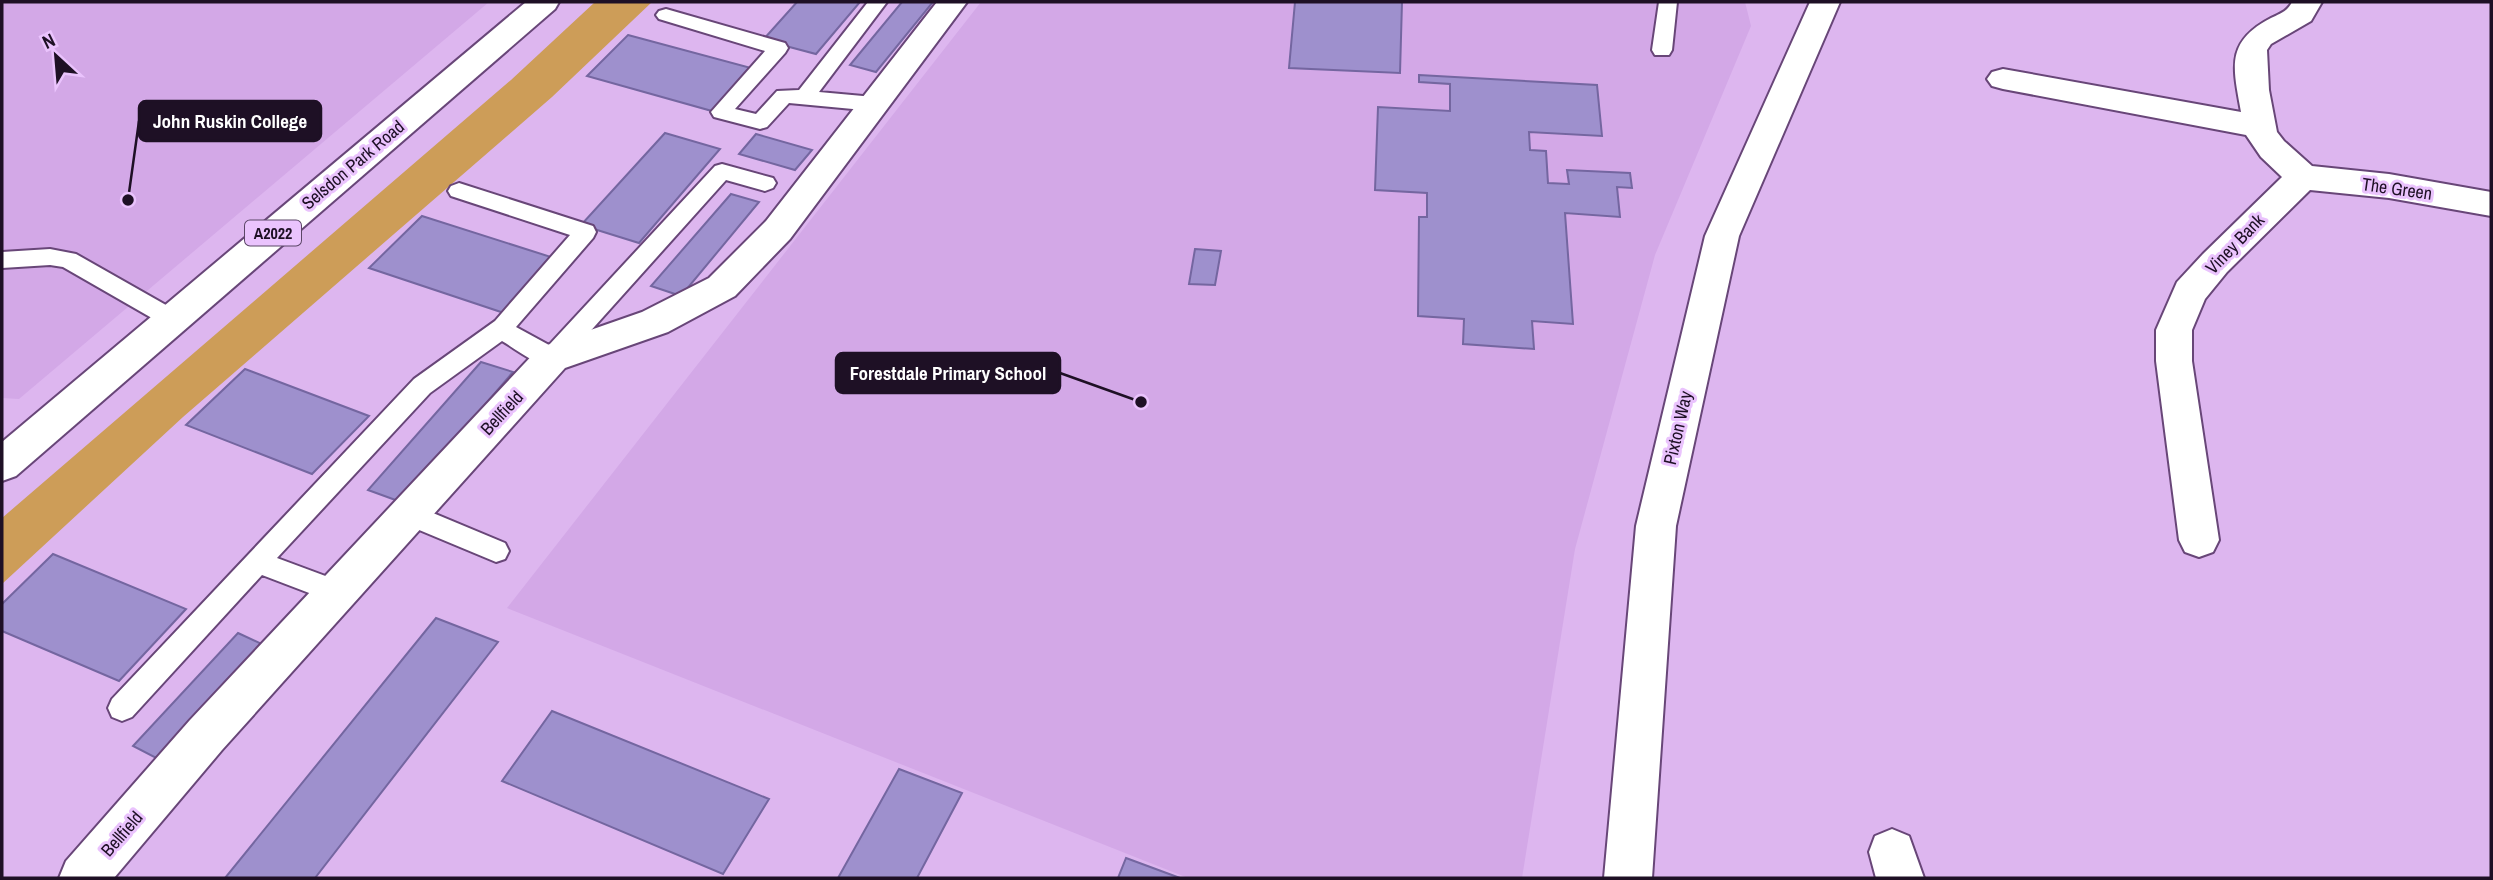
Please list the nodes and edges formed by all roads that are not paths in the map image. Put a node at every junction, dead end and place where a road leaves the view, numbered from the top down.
1 (544, 2) edge
2 (878, 2) edge
3 (952, 2) edge
4 (1668, 2) edge
5 (1825, 2) edge
6 (2307, 2) edge
7 (666, 15) dead end
8 (1662, 50) dead end
9 (2003, 79) dead end
10 (806, 97) junction
11 (874, 104) junction
12 (2260, 127) junction
13 (2303, 177) junction
14 (765, 183) dead end
15 (459, 191) dead end
16 (2491, 204) edge
17 (2, 260) edge
18 (172, 319) junction
19 (500, 329) junction
20 (552, 358) junction
21 (2, 465) edge
22 (409, 514) junction
23 (2199, 540) dead end
24 (496, 551) dead end
25 (257, 562) junction
26 (338, 592) junction
27 (122, 708) dead end
28 (83, 878) edge
29 (1628, 878) edge

1 - 18 street, Selsdon Park Road / A2022
2 - 10 lane
3 - 11 street, Bellfield
4 - 8 lane
5 - 29 street, Pixton Way
6 - 12 street
7 - 10 lane
9 - 12 street
10 - 11 lane
11 - 20 street, Bellfield
12 - 13 street
13 - 16 street, The Green
13 - 23 street, Viney Bank
14 - 20 lane
15 - 19 lane
17 - 18 lane
18 - 21 street, Selsdon Park Road / A2022
19 - 20 lane
19 - 25 lane
20 - 22 street, Bellfield
22 - 24 lane
22 - 26 street, Bellfield
25 - 26 lane
25 - 27 lane
26 - 28 street, Bellfield

